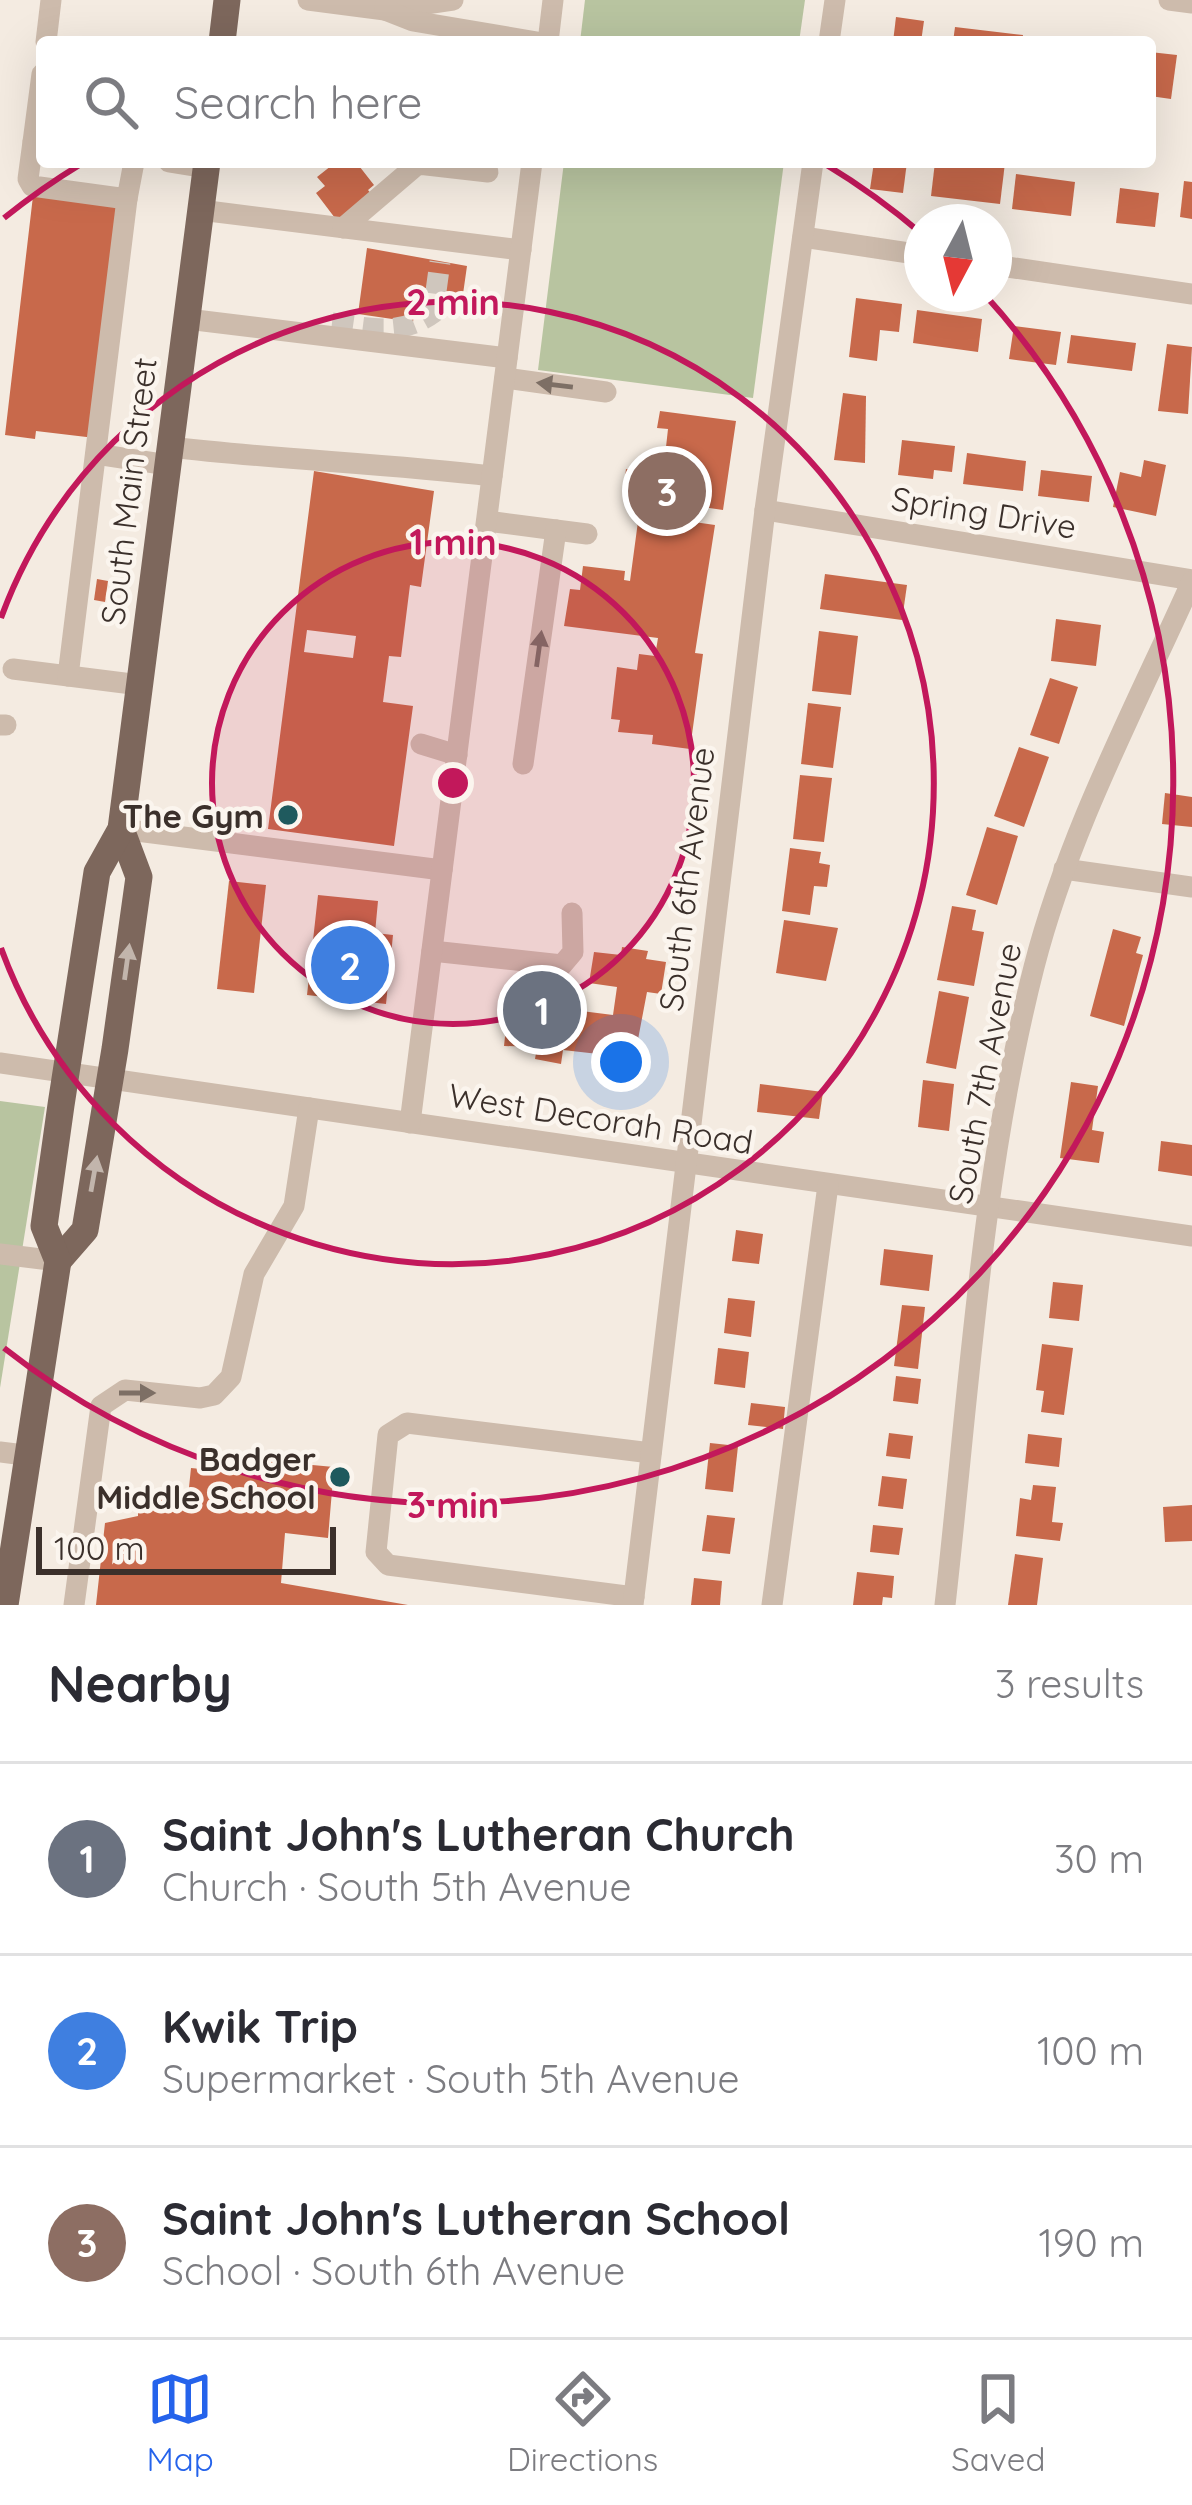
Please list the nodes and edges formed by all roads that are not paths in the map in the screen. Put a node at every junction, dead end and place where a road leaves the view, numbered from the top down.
1 (52, 0) edge
2 (227, 0) edge
3 (453, 0) edge
4 (553, 0) edge
5 (835, 0) edge
6 (1169, 0) edge
7 (316, 1) edge
8 (1192, 3) edge
9 (386, 5) edge
10 (47, 36) edge
11 (223, 36) edge
12 (502, 36) edge
13 (549, 36) edge
14 (830, 36) edge
15 (36, 149) edge
16 (133, 168) edge
17 (206, 168) edge
18 (413, 168) edge
19 (453, 168) edge
20 (531, 168) edge
21 (812, 168) edge
22 (488, 172) dead end
23 (128, 199) junction
24 (200, 210) junction
25 (344, 228) junction
26 (803, 237) junction
27 (521, 250) junction
28 (904, 252) edge
29 (1012, 268) edge
30 (1192, 294) edge
31 (187, 319) junction
32 (506, 368) junction
33 (605, 392) dead end
34 (96, 454) junction
35 (169, 456) junction
36 (492, 476) junction
37 (765, 510) junction
38 (487, 521) junction
39 (556, 530) junction
40 (587, 534) dead end
41 (1192, 580) edge
42 (13, 669) dead end
43 (68, 676) junction
44 (140, 685) junction
45 (421, 744) dead end
46 (457, 755) junction
47 (523, 764) dead end
48 (122, 829) junction
49 (1064, 869) junction
50 (442, 870) junction
51 (1192, 887) edge
52 (572, 913) dead end
53 (432, 951) junction
54 (0, 1063) edge
55 (66, 1071) junction
56 (110, 1078) junction
57 (309, 1108) junction
58 (410, 1123) junction
59 (683, 1165) junction
60 (827, 1185) junction
61 (991, 1208) junction
62 (1192, 1236) edge
63 (0, 1254) edge
64 (58, 1261) junction
65 (12, 1454) edge
66 (650, 1454) junction
67 (634, 1601) edge
68 (5, 1605) edge
69 (74, 1605) edge
70 (772, 1605) edge
71 (945, 1605) edge

1 - 10 street
2 - 11 main road
3 - 9 street
4 - 13 street
5 - 14 street
6 - 8 street
7 - 9 street
9 - 12 street
15 - 23 street
16 - 23 street
17 - 24 main road, South Main Street
18 - 25 street
19 - 22 street
20 - 27 street
21 - 26 street, South 6th Avenue
23 - 34 street
24 - 25 street
24 - 31 main road, South Main Street
25 - 27 street
26 - 28 street
26 - 37 street, South 6th Avenue
27 - 32 street
29 - 30 street
31 - 32 street
31 - 35 main road, South Main Street
33 -> 32 street
32 - 36 street
34 - 35 street
34 - 43 street
35 - 36 street
35 - 44 main road, South Main Street
36 - 38 street
37 - 41 street, Spring Drive
37 - 59 street, South 6th Avenue
38 - 39 street
38 - 46 street
39 - 40 street
47 -> 39 street
41 - 49 street, South 7th Avenue
42 - 43 street
43 - 44 street
44 - 48 main road, South Main Street
45 - 46 street
46 - 50 street
48 - 50 street
48 - 55 main road, South Main Street
56 -> 48 main road, South Main Street
49 - 51 street
49 - 61 street, South 7th Avenue
50 - 53 street
52 - 53 street
53 - 58 street
54 - 55 street, West Decorah Road
55 - 56 street, West Decorah Road
55 - 64 main road, South Main Street
56 - 57 street, West Decorah Road
64 -> 56 main road, South Main Street
57 - 58 street, West Decorah Road
69 -> 57 street
58 - 59 street, West Decorah Road
59 - 60 street, West Decorah Road
59 - 66 street, South 6th Avenue
60 - 61 street, West Decorah Road
60 - 70 street
61 - 62 street, West Decorah Road
61 - 71 street, South 7th Avenue
63 - 64 street
64 - 65 main road, South Main Street
65 - 68 main road, South Main Street
66 - 67 street, South 6th Avenue
66 - 67 street

